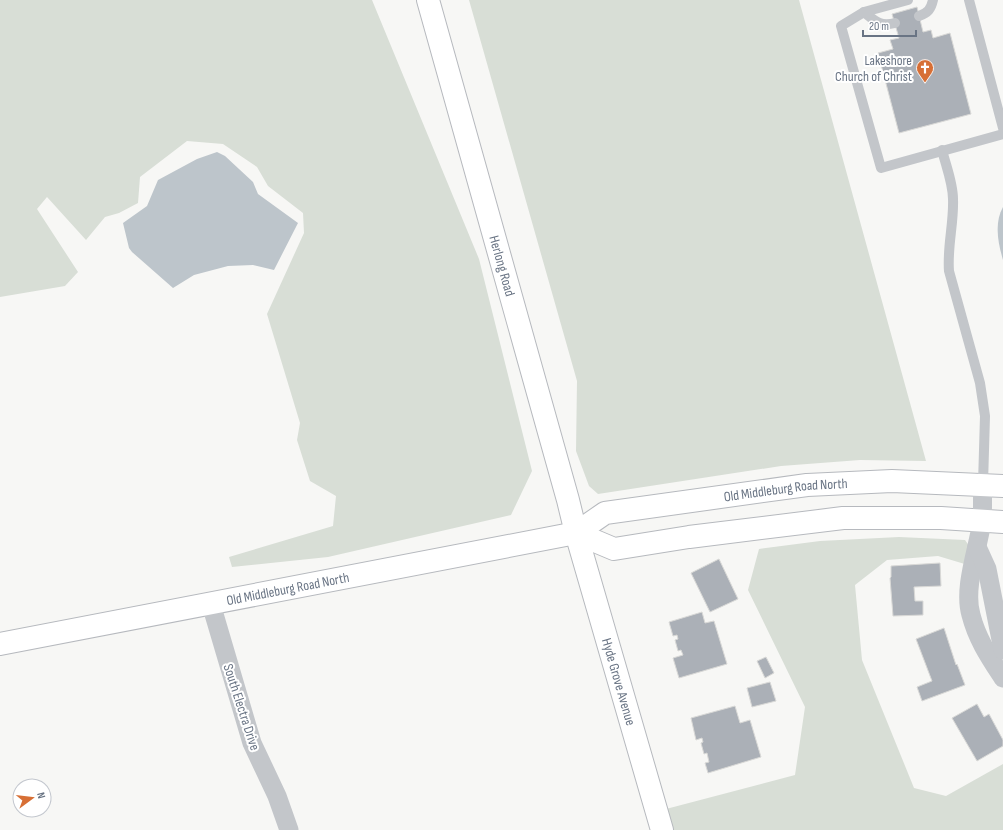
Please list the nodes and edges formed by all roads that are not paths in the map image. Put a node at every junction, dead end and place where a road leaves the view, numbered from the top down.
1 (428, 0) edge
2 (908, 0) edge
3 (933, 0) edge
4 (969, 0) edge
5 (864, 12) junction
6 (919, 16) dead end
7 (895, 23) dead end
8 (1003, 128) edge
9 (1003, 134) edge
10 (942, 150) junction
11 (993, 485) edge
12 (992, 521) edge
13 (576, 533) junction
14 (977, 547) junction
15 (211, 604) junction
16 (0, 644) edge
17 (1003, 650) edge
18 (1003, 678) edge
19 (289, 830) edge
20 (662, 830) edge

1 - 13 main road, Herlong Road
2 - 5 lane
3 - 6 lane
4 - 8 lane
5 - 7 lane
5 - 10 lane
9 - 10 lane
10 - 11 lane
11 - 12 street
11 - 13 main road, Old Middleburg Road North
12 - 13 main road
12 - 14 street
13 - 15 main road, Old Middleburg Road North
13 - 20 main road, Hyde Grove Avenue
14 - 17 street
14 - 18 street
15 - 16 main road, Old Middleburg Road North
15 - 19 street, South Electra Drive

